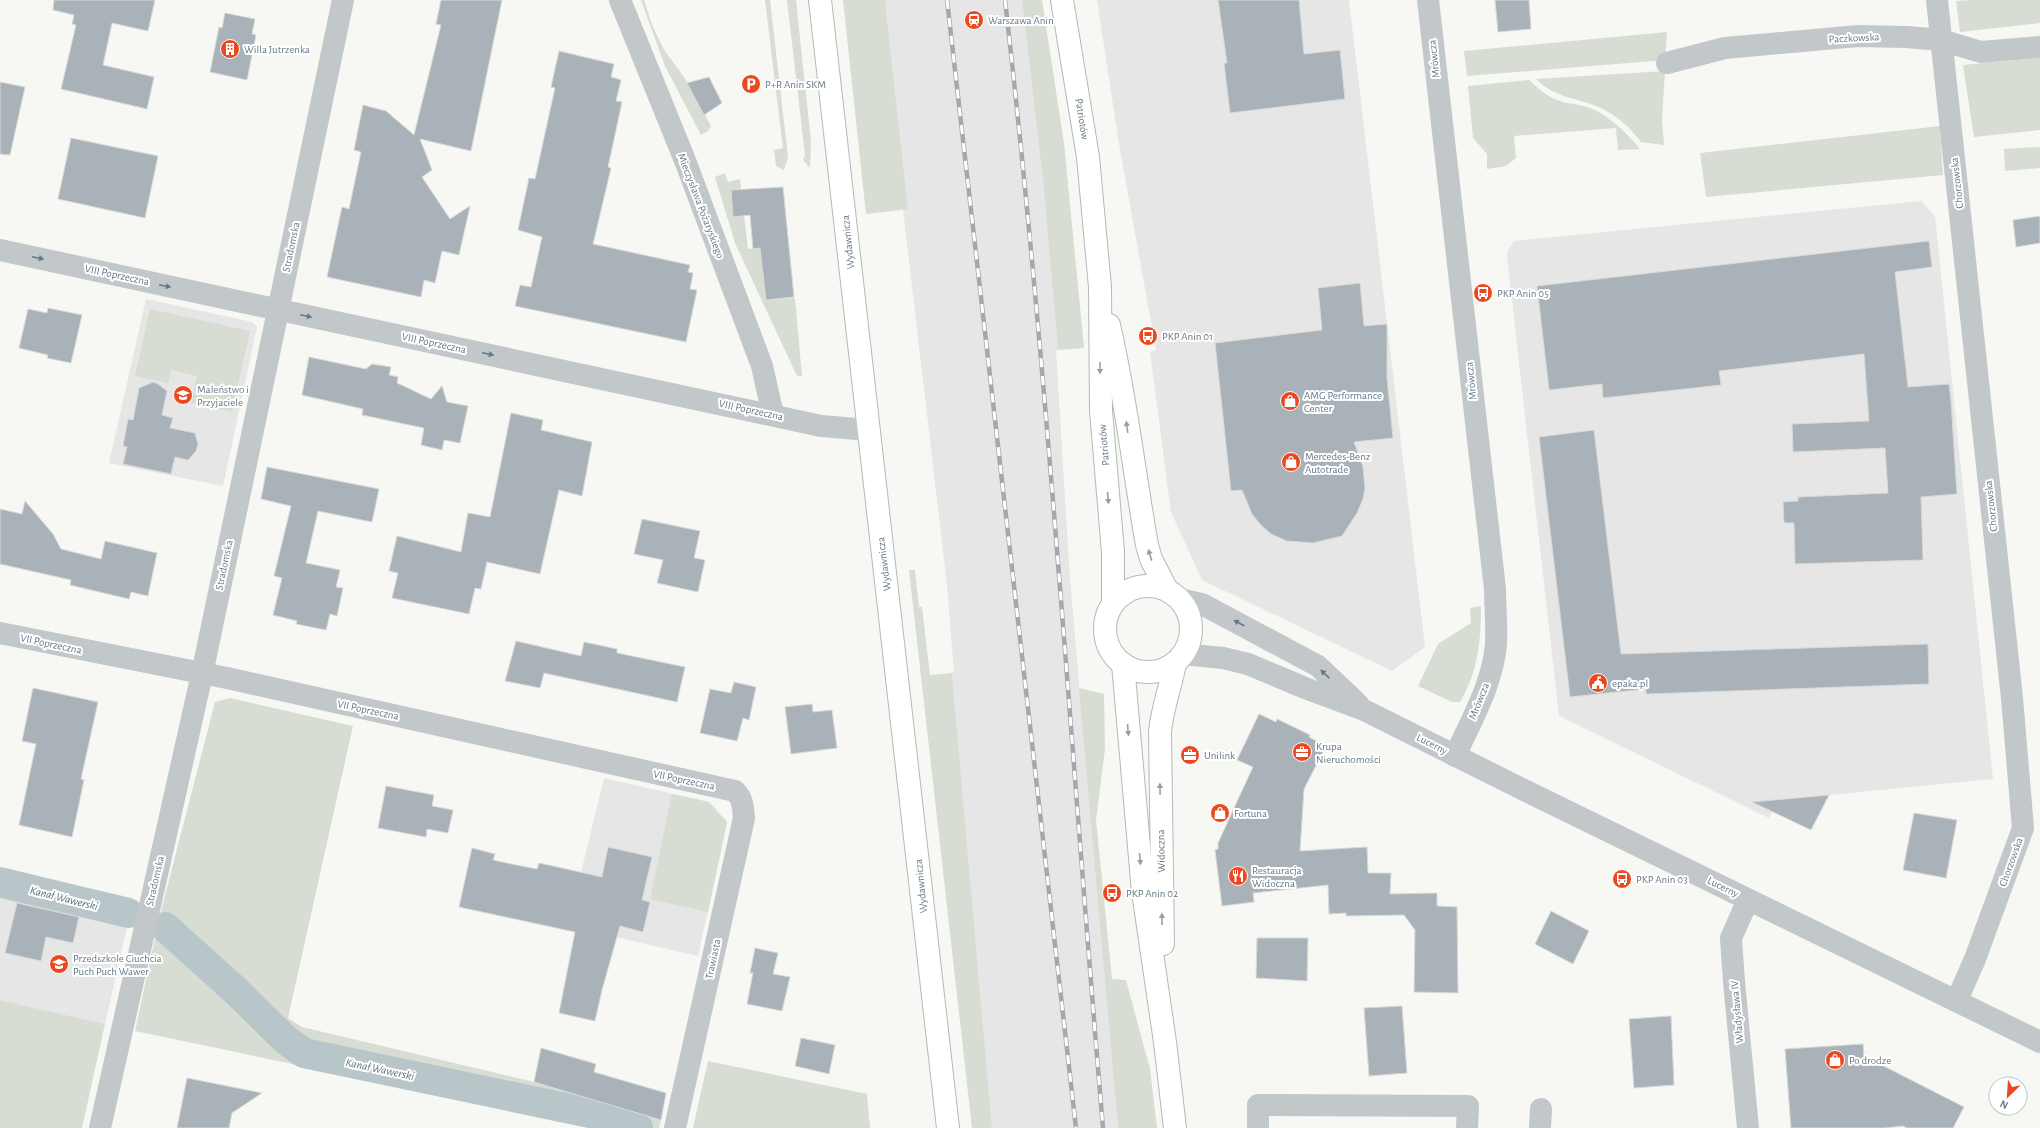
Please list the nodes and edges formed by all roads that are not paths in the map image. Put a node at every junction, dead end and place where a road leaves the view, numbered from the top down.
1 (343, 0) edge
2 (620, 0) edge
3 (820, 0) edge
4 (1062, 0) edge
5 (1428, 0) edge
6 (1937, 0) edge
7 (1942, 40) junction
8 (2040, 47) edge
9 (1667, 63) dead end
10 (0, 250) edge
11 (1100, 287) junction
12 (278, 310) junction
13 (773, 415) junction
14 (869, 430) junction
15 (1173, 595) junction
16 (1113, 603) junction
17 (0, 633) edge
18 (1274, 642) junction
19 (1179, 658) junction
20 (1123, 664) junction
21 (1263, 670) junction
22 (202, 674) junction
23 (1364, 710) junction
24 (1455, 756) junction
25 (735, 791) joint
26 (1748, 900) junction
27 (1957, 1000) junction
28 (1166, 1042) junction
29 (2040, 1042) edge
30 (100, 1128) edge
31 (675, 1128) edge
32 (948, 1128) edge
33 (1175, 1128) edge
34 (1258, 1128) edge
35 (1467, 1128) edge
36 (1748, 1128) edge

1 - 12 street, Stradomska
2 - 13 street, Mieczysława Pożaryskiego
3 - 14 main road, Wydawnicza
4 - 11 main road, Patriotów
5 - 24 street, Mrówcza
6 - 7 street, Chorzowska
7 - 8 street, Paczkowska
7 - 9 street, Paczkowska
7 - 27 street, Chorzowska
10 -> 12 street, VIII Poprzeczna
15 -> 11 main road, Patriotów
11 -> 16 main road, Patriotów
12 -> 13 street, VIII Poprzeczna
12 - 22 street, Stradomska
13 - 14 street, VIII Poprzeczna
14 - 32 main road, Wydawnicza
15 - 16 main road
18 -> 15 street, Lucerny
15 - 19 main road
16 - 20 main road
17 - 22 street, VII Poprzeczna
18 - 21 street
23 -> 18 street, Lucerny
19 - 20 main road
19 - 21 street, Lucerny
28 -> 19 main road, Widoczna
20 -> 28 main road, Widoczna
21 - 23 street, Lucerny
22 - 25 street, VII Poprzeczna
22 - 30 street, Stradomska
23 - 24 street, Lucerny
24 - 26 street, Lucerny
25 - 31 street, Trawiasta
26 - 27 street, Lucerny
26 - 36 street, Władysława IV
27 - 29 street, Lucerny
28 - 33 main road, Widoczna
34 - 35 street

